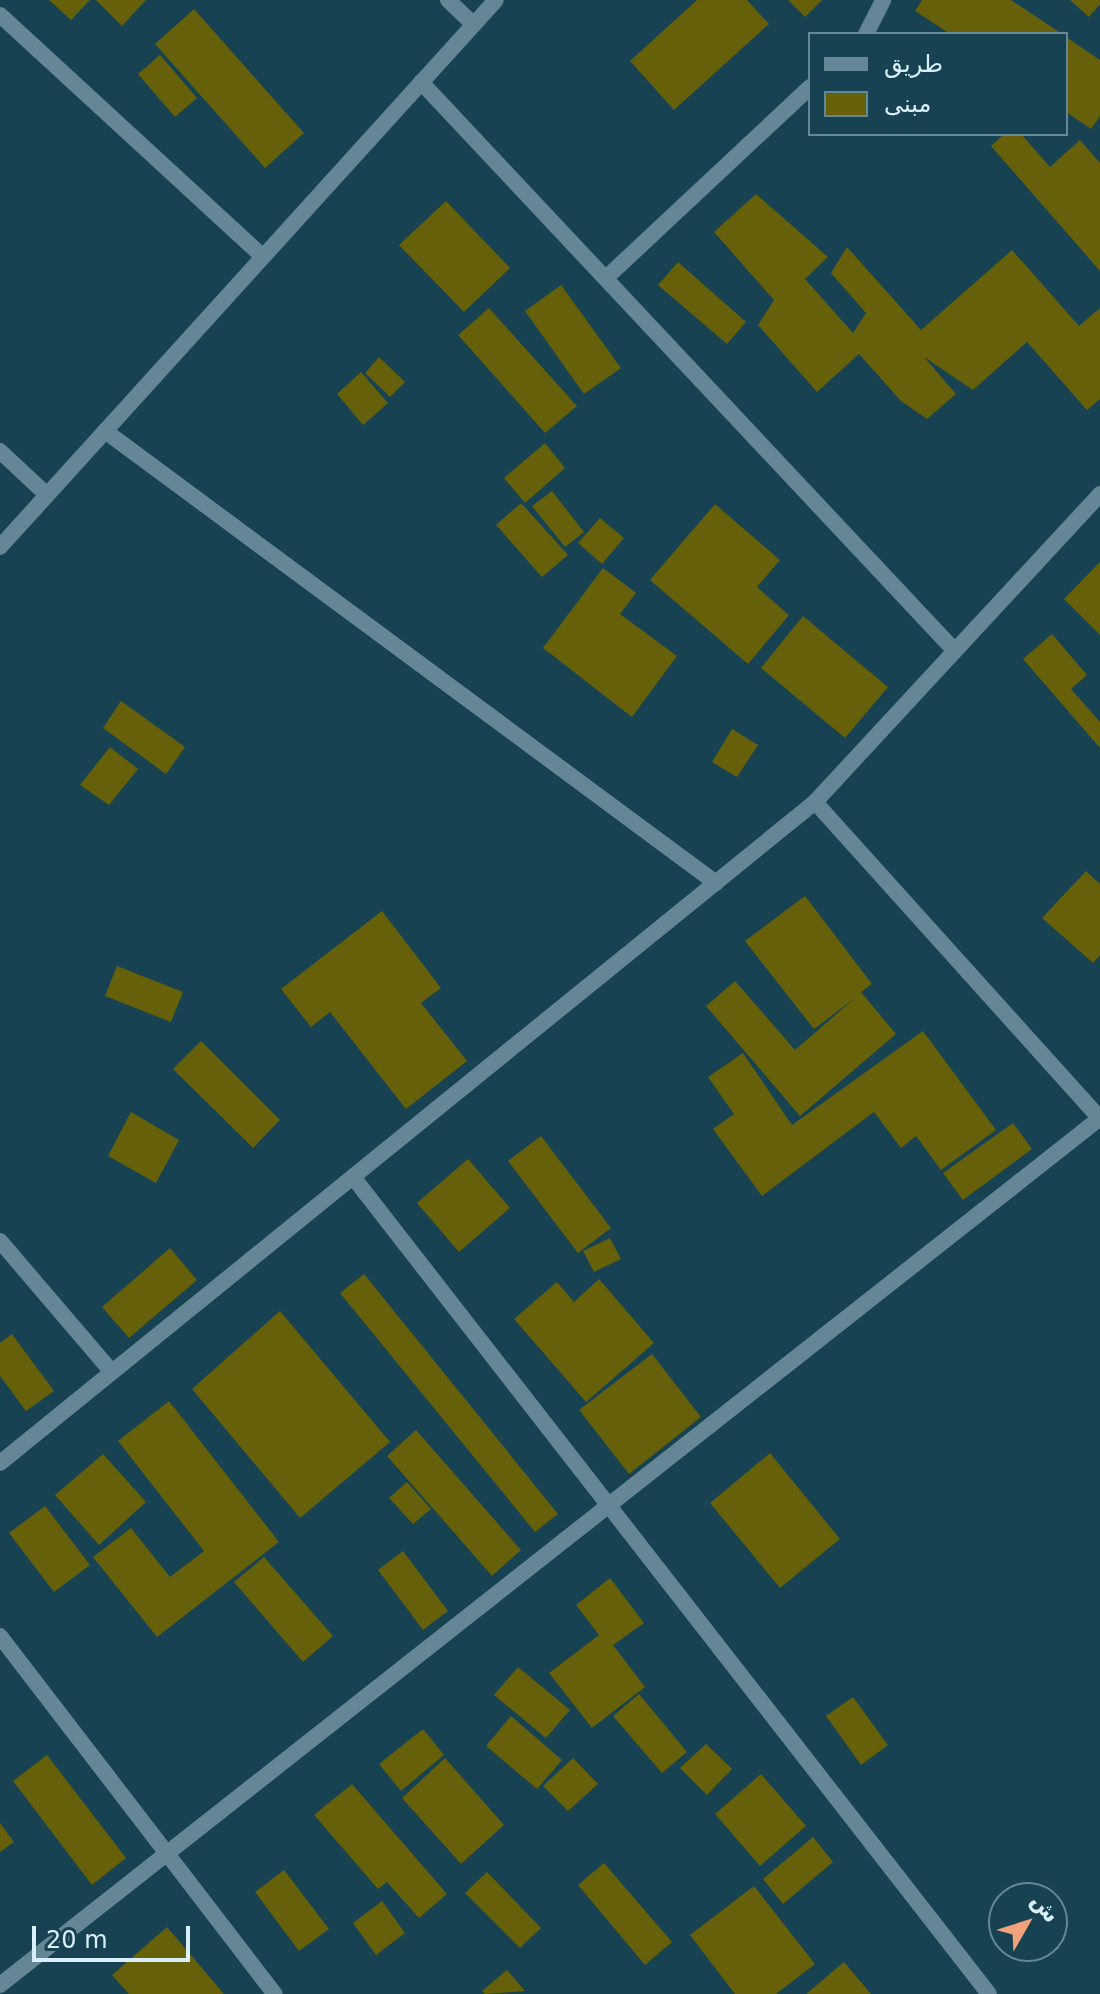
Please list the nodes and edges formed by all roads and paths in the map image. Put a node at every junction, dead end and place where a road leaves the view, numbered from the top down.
1 (448, 0) edge
2 (496, 0) edge
3 (883, 0) edge
4 (0, 15) edge
5 (473, 24) junction
6 (867, 32) edge
7 (421, 82) junction
8 (808, 89) edge
9 (263, 257) junction
10 (607, 277) junction
11 (105, 431) junction
12 (0, 451) edge
13 (1100, 494) edge
14 (47, 495) junction
15 (0, 547) edge
16 (955, 651) junction
17 (815, 802) junction
18 (716, 883) junction
19 (1100, 1118) edge
20 (353, 1177) junction
21 (0, 1241) edge
22 (112, 1372) junction
23 (0, 1463) edge
24 (610, 1507) junction
25 (0, 1636) edge
26 (169, 1857) junction
27 (0, 1985) edge
28 (275, 1994) edge
29 (989, 1994) edge

1 - 5 street
2 - 5 street
3 - 6 street
4 - 9 street
5 - 7 street
7 - 9 street
7 - 10 street
8 - 10 street
9 - 11 street
10 - 16 street
11 - 14 street
11 - 18 street
12 - 14 street
13 - 16 street
14 - 15 street
16 - 17 street
17 - 18 street
17 - 19 street
18 - 20 street
19 - 24 street
20 - 22 street
20 - 24 street
21 - 22 street
22 - 23 street
24 - 26 street
24 - 29 street
25 - 26 street
26 - 27 street
26 - 28 street

